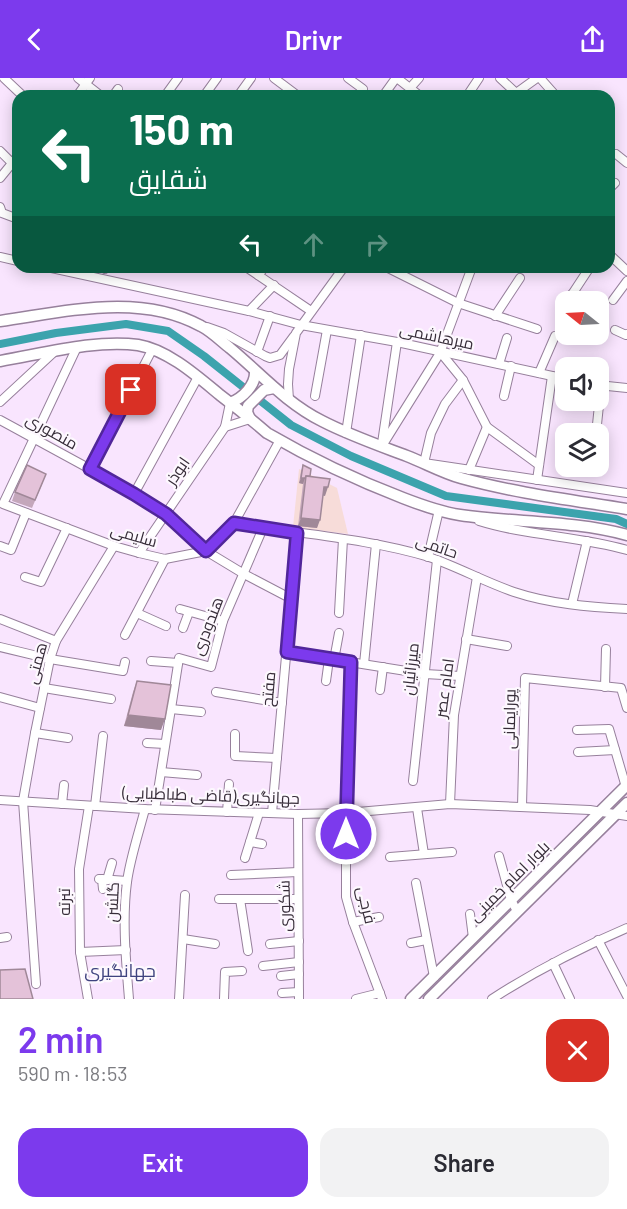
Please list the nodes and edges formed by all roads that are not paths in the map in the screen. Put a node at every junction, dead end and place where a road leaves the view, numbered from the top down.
1 (4, 78) edge
2 (78, 78) edge
3 (273, 78) edge
4 (348, 78) edge
5 (396, 78) edge
6 (419, 78) edge
7 (500, 78) edge
8 (539, 78) edge
9 (88, 81) edge
10 (410, 88) junction
11 (17, 90) edge
12 (290, 90) edge
13 (362, 90) edge
14 (412, 90) edge
15 (510, 90) edge
16 (520, 90) edge
17 (550, 90) edge
18 (0, 151) edge
19 (616, 154) dead end
20 (12, 163) joint
21 (627, 163) edge
22 (0, 178) edge
23 (0, 207) edge
24 (12, 217) edge
25 (615, 260) edge
26 (627, 271) edge
27 (90, 273) edge
28 (255, 273) edge
29 (340, 273) edge
30 (398, 273) edge
31 (470, 273) edge
32 (586, 273) edge
33 (258, 275) joint
34 (520, 278) dead end
35 (627, 281) edge
36 (274, 285) junction
37 (574, 291) edge
38 (613, 300) dead end
39 (458, 303) junction
40 (249, 311) junction
41 (311, 311) junction
42 (270, 316) junction
43 (495, 316) junction
44 (0, 321) edge
45 (301, 325) junction
46 (202, 326) junction
47 (537, 329) dead end
48 (327, 330) junction
49 (615, 330) dead end
50 (296, 333) junction
51 (627, 334) edge
52 (361, 335) junction
53 (555, 336) dead end
54 (507, 338) dead end
55 (397, 342) junction
56 (77, 347) junction
57 (152, 350) junction
58 (54, 352) junction
59 (256, 352) junction
60 (440, 353) junction
61 (0, 361) edge
62 (499, 364) junction
63 (511, 366) junction
64 (255, 371) junction
65 (539, 373) junction
66 (552, 376) junction
67 (198, 377) junction
68 (555, 377) edge
69 (463, 380) junction
70 (609, 387) edge
71 (627, 388) edge
72 (269, 389) junction
73 (315, 396) dead end
74 (504, 396) dead end
75 (289, 400) junction
76 (234, 401) junction
77 (0, 402) edge
78 (250, 418) junction
79 (0, 420) edge
80 (487, 426) junction
81 (225, 427) junction
82 (346, 433) junction
83 (35, 438) junction
84 (280, 440) junction
85 (381, 446) junction
86 (424, 463) junction
87 (539, 465) junction
88 (90, 469) junction
89 (469, 470) junction
90 (537, 480) junction
91 (627, 493) edge
92 (134, 494) junction
93 (627, 509) edge
94 (439, 510) junction
95 (26, 513) junction
96 (166, 514) junction
97 (459, 515) junction
98 (234, 523) junction
99 (67, 528) junction
100 (263, 528) junction
101 (297, 533) junction
102 (627, 535) edge
103 (343, 539) junction
104 (586, 541) junction
105 (376, 544) junction
106 (0, 546) edge
107 (114, 546) junction
108 (627, 550) edge
109 (206, 551) junction
110 (139, 553) junction
111 (428, 557) junction
112 (165, 559) junction
113 (437, 560) junction
114 (244, 574) junction
115 (25, 577) dead end
116 (477, 577) junction
117 (286, 596) dead end
118 (572, 604) junction
119 (627, 609) edge
120 (339, 612) dead end
121 (137, 613) junction
122 (0, 619) edge
123 (223, 621) junction
124 (166, 626) dead end
125 (183, 628) dead end
126 (339, 633) dead end
127 (125, 635) dead end
128 (466, 639) junction
129 (56, 641) junction
130 (507, 646) dead end
131 (0, 647) edge
132 (606, 649) dead end
133 (287, 652) junction
134 (50, 659) junction
135 (332, 659) junction
136 (152, 661) dead end
137 (125, 662) dead end
138 (351, 662) junction
139 (178, 663) junction
140 (364, 664) junction
141 (383, 667) junction
142 (425, 674) junction
143 (460, 676) junction
144 (326, 681) dead end
145 (605, 687) junction
146 (44, 688) junction
147 (380, 690) dead end
148 (216, 692) dead end
149 (0, 697) edge
150 (111, 699) dead end
151 (282, 703) junction
152 (40, 708) junction
153 (627, 708) edge
154 (171, 709) junction
155 (201, 712) dead end
156 (577, 730) dead end
157 (35, 733) junction
158 (235, 734) dead end
159 (103, 736) dead end
160 (69, 738) dead end
161 (147, 743) dead end
162 (165, 744) junction
163 (615, 750) junction
164 (578, 752) dead end
165 (277, 758) junction
166 (161, 772) junction
167 (197, 775) dead end
168 (413, 781) dead end
169 (228, 784) dead end
170 (64, 785) dead end
171 (626, 786) edge
172 (0, 800) edge
173 (23, 801) junction
174 (627, 803) edge
175 (62, 804) junction
176 (450, 804) junction
177 (92, 806) junction
178 (522, 807) junction
179 (417, 808) junction
180 (145, 809) junction
181 (155, 810) junction
182 (227, 812) junction
183 (600, 812) junction
184 (259, 813) junction
185 (272, 813) junction
186 (346, 813) junction
187 (298, 814) junction
188 (621, 815) edge
189 (250, 842) junction
190 (262, 844) dead end
191 (452, 852) dead end
192 (424, 854) junction
193 (499, 856) dead end
194 (390, 857) dead end
195 (245, 858) dead end
196 (112, 863) dead end
197 (298, 872) junction
198 (231, 875) dead end
199 (103, 879) junction
200 (127, 881) junction
201 (416, 883) dead end
202 (103, 889) dead end
203 (185, 895) dead end
204 (219, 899) dead end
205 (240, 899) junction
206 (298, 899) junction
207 (511, 900) junction
208 (518, 911) junction
209 (470, 914) dead end
210 (379, 917) dead end
211 (354, 922) junction
212 (627, 928) edge
213 (473, 938) junction
214 (183, 939) junction
215 (426, 940) junction
216 (598, 940) junction
217 (299, 941) junction
218 (411, 943) dead end
219 (215, 944) dead end
220 (274, 946) dead end
221 (126, 950) junction
222 (248, 951) dead end
223 (80, 952) junction
224 (299, 962) junction
225 (553, 963) junction
226 (263, 966) dead end
227 (242, 970) dead end
228 (299, 974) junction
229 (281, 976) dead end
230 (434, 977) junction
231 (36, 984) dead end
232 (282, 993) dead end
233 (299, 995) edge
234 (381, 996) edge
235 (627, 996) edge
236 (495, 998) edge
237 (88, 999) edge
238 (129, 999) edge
239 (179, 999) edge
240 (224, 999) edge
241 (356, 999) edge
242 (411, 999) edge
243 (429, 999) edge
244 (570, 999) edge

1 - 11 street
2 - 9 street
3 - 12 street
4 - 13 street
5 - 10 street
6 - 10 street
7 - 15 street
8 - 16 street
8 - 17 street
10 - 14 street
18 - 20 street
19 - 21 street
20 - 22 street
23 - 24 street
25 - 26 street
27 - 40 street, میرهاشمی
28 - 33 street
29 - 41 street
30 - 39 street
31 - 39 street
32 - 37 street
33 - 36 street
34 - 43 street
35 - 38 street
36 - 40 street
36 - 41 street
39 - 43 street
39 - 60 street
40 - 42 street, میرهاشمی
41 - 45 street
42 - 45 street, میرهاشمی
42 - 59 street
43 - 47 street
44 - 46 main road
45 - 48 street, میرهاشمی
45 - 50 street
46 - 59 street
46 - 64 main road
48 - 52 street, میرهاشمی
48 - 73 street
49 - 51 street
50 - 59 street
50 - 75 street
52 - 55 street, میرهاشمی
52 - 82 street
53 - 65 street
54 - 62 street
55 - 60 street, میرهاشمی
55 - 85 street
56 - 57 main road
56 - 58 main road
56 - 83 street
57 - 67 main road
57 - 88 street
58 - 61 main road
58 - 77 street
60 - 62 street, میرهاشمی
60 - 69 street
60 - 85 street
62 - 63 street, میرهاشمی
63 - 65 street, میرهاشمی
63 - 74 street
64 - 72 main road
64 - 76 main road
65 - 66 street, میرهاشمی
66 - 68 street, میرهاشمی
66 - 87 street
67 - 76 main road
67 - 92 street
69 - 80 street
69 - 86 street
70 - 71 street
72 - 75 main road
72 - 78 main road
75 - 82 main road
76 - 78 main road
76 - 81 street, ابوذر
78 - 81 street
78 - 84 main road
79 - 83 street, منصوری
80 - 87 street
80 - 89 street
81 - 96 street, ابوذر
82 - 85 main road
83 - 88 street, منصوری
83 - 95 street, سلیمی
84 - 94 main road
84 - 98 street
85 - 86 main road
86 - 89 street
86 - 93 main road
87 - 90 street
88 - 92 street, منصوری
89 - 90 street
90 - 91 street
92 - 96 street, منصوری
94 - 97 main road
94 - 111 street
95 - 99 street, سلیمی
95 - 106 street
96 - 109 street, منصوری
96 - 110 street, ابوذر
97 - 102 main road
97 - 104 street
98 - 100 street, حاتمی
98 - 109 street
99 - 107 street, سلیمی
99 - 115 street
100 - 101 street, حاتمی
100 - 114 street, هندودری
101 - 103 street, حاتمی
101 - 133 street, مفتح
103 - 105 street, حاتمی
103 - 120 street
104 - 108 street
104 - 118 street
105 - 111 street, حاتمی
105 - 140 street
107 - 110 street, سلیمی
107 - 129 street, همتی
109 - 112 street, سلیمی
109 - 114 street
110 - 112 street, سلیمی
111 - 113 street, حاتمی
112 - 121 street
113 - 116 street, حاتمی
113 - 142 street, میرزائیان
114 - 117 street
114 - 123 street, هندودری
116 - 118 street, حاتمی
116 - 128 street, امام عصر
118 - 119 street, حاتمی
121 - 124 street
121 - 127 street
122 - 129 street
123 - 125 street
123 - 139 street, هندودری
126 - 135 street
128 - 130 street
128 - 143 street, امام عصر
129 - 134 street, همتی
131 - 134 street
132 - 145 street
133 - 135 street
133 - 151 street, مفتح
134 - 137 street
134 - 146 street, همتی
135 - 138 street
135 - 144 street
136 - 139 street
138 - 140 street
138 - 186 street, فرجی
139 - 154 street, هندودری
140 - 141 street
141 - 142 street
141 - 147 street
142 - 143 street
142 - 168 street, میرزائیان
143 - 176 street, امام عصر
145 - 153 street, پورایمانی
145 - 178 street, پورایمانی
146 - 150 street
146 - 152 street, همتی
148 - 151 street
149 - 152 street
151 - 165 street, مفتح
152 - 157 street, همتی
154 - 155 street
154 - 162 street, هندودری
156 - 163 street
157 - 160 street
157 - 173 street, همتی
158 - 165 street
159 - 177 street, تبرته
161 - 162 street
162 - 166 street, هندودری
163 - 164 street
163 - 171 street
165 - 185 street, مفتح
166 - 167 street
166 - 181 street, هندودری
169 - 182 street
170 - 175 street
171 - 183 main road, بلوار امام خمینی
172 - 173 street, جهانگیری(قاضی طباطبایی)
173 - 175 street, جهانگیری(قاضی طباطبایی)
173 - 231 street, همتی
174 - 188 main road, بلوار امام خمینی
175 - 177 street, جهانگیری(قاضی طباطبایی)
176 - 178 street, جهانگیری(قاضی طباطبایی)
176 - 179 street, جهانگیری(قاضی طباطبایی)
177 - 180 street, جهانگیری(قاضی طباطبایی)
177 - 223 street, تبرته
178 - 183 street, جهانگیری(قاضی طباطبایی)
179 - 186 street, جهانگیری(قاضی طباطبایی)
179 - 192 street
180 - 181 street, جهانگیری(قاضی طباطبایی)
180 - 200 street, گلشن
181 - 182 street, جهانگیری(قاضی طباطبایی)
182 - 184 street, جهانگیری(قاضی طباطبایی)
183 - 188 street, جهانگیری(قاضی طباطبایی)
183 - 207 main road, بلوار امام خمینی
184 - 185 street, جهانگیری(قاضی طباطبایی)
184 - 189 street
185 - 187 street, جهانگیری(قاضی طباطبایی)
186 - 187 street, جهانگیری(قاضی طباطبایی)
186 - 211 street, فرجی
187 - 197 street, شکوری
188 - 208 main road, بلوار امام خمینی
189 - 190 street
189 - 195 street
191 - 192 street
192 - 194 street
193 - 207 street
196 - 199 street
197 - 198 street
197 - 206 street, شکوری
199 - 200 street
199 - 202 street
200 - 221 street, گلشن
201 - 215 street
203 - 214 street
204 - 205 street
205 - 206 street
205 - 222 street
206 - 217 street, شکوری
207 - 208 street
207 - 213 main road, بلوار امام خمینی
208 - 243 main road, بلوار امام خمینی
209 - 213 street
210 - 211 street
211 - 234 street, فرجی
212 - 216 street
213 - 230 main road, بلوار امام خمینی
214 - 219 street
214 - 239 street
215 - 218 street
215 - 230 street
216 - 225 street
216 - 235 street
217 - 220 street
217 - 224 street, شکوری
221 - 223 street
221 - 238 street, گلشن
223 - 237 street, تبرته
224 - 226 street
224 - 228 street, شکوری
225 - 236 street
225 - 244 street
227 - 240 street
228 - 229 street
228 - 233 street, شکوری
230 - 242 main road, بلوار امام خمینی
232 - 233 street
234 - 241 street

